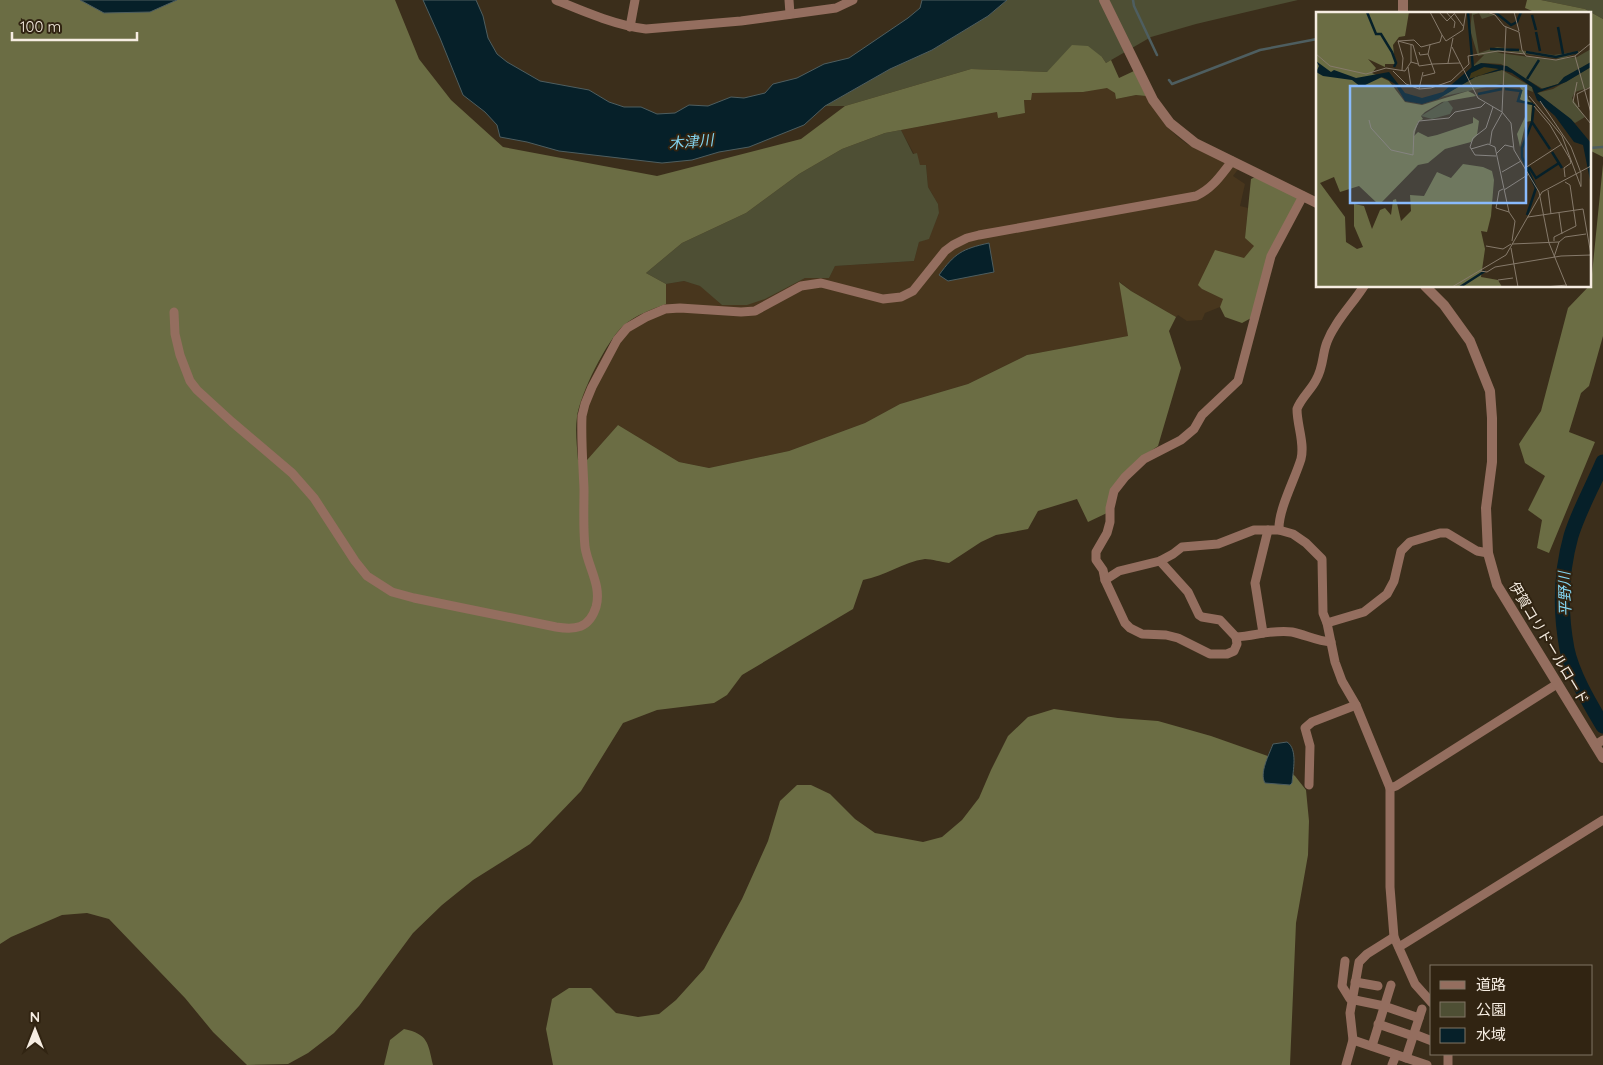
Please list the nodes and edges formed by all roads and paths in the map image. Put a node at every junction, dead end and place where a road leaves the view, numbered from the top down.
1 (634, 0) edge
2 (789, 0) edge
3 (819, 0) edge
4 (853, 0) edge
5 (1104, 0) edge
6 (559, 1) edge
7 (819, 10) junction
8 (790, 14) junction
9 (630, 27) junction
10 (1232, 161) junction
11 (1303, 196) junction
12 (1316, 202) edge
13 (1363, 288) edge
14 (1428, 288) edge
15 (174, 312) dead end
16 (1268, 530) junction
17 (1279, 530) junction
18 (1488, 554) junction
19 (1160, 561) junction
20 (1105, 580) junction
21 (1327, 623) junction
22 (1263, 633) junction
23 (1236, 636) junction
24 (1331, 642) junction
25 (1557, 684) junction
26 (1356, 705) junction
27 (1600, 742) edge
28 (1603, 758) edge
29 (1309, 785) dead end
30 (1390, 788) junction
31 (1603, 820) edge
32 (1394, 937) junction
33 (1399, 947) junction
34 (1345, 961) dead end
35 (1355, 982) junction
36 (1378, 986) dead end
37 (1391, 986) dead end
38 (1352, 1000) junction
39 (1430, 1001) edge
40 (1384, 1006) junction
41 (1378, 1024) junction
42 (1413, 1035) junction
43 (1353, 1040) junction
44 (1430, 1040) edge
45 (1372, 1046) junction
46 (1396, 1055) junction
47 (1406, 1058) junction
48 (1346, 1065) edge
49 (1392, 1065) edge
50 (1426, 1065) edge

1 - 9 street
2 - 8 street
3 - 7 street
4 - 7 street
5 - 10 street
6 - 9 street
7 - 8 street
8 - 9 street
10 - 11 street
10 - 15 street
11 - 12 street
11 - 20 street
13 - 17 street
14 - 18 street, 伊賀コリドールロード
16 - 17 street
16 - 19 street
16 - 22 street
17 - 21 street
18 - 21 street
18 - 25 street, 伊賀コリドールロード
19 - 20 street
19 - 23 street
20 - 23 street
21 - 24 street
22 - 23 street
22 - 24 street
24 - 26 street
25 - 27 street, 伊賀コリドールロード
25 - 30 street
26 - 29 street
26 - 30 street
27 - 28 street, 伊賀コリドールロード
30 - 32 street
31 - 33 street
32 - 33 street
32 - 35 street
33 - 39 street
34 - 38 street
35 - 36 street
35 - 38 street
37 - 40 street
38 - 40 street
38 - 43 street
40 - 41 street
40 - 42 street
41 - 42 street
41 - 45 street
42 - 44 street
42 - 47 street
43 - 45 street
43 - 48 street
45 - 46 street
46 - 47 street
46 - 49 street
47 - 50 street

